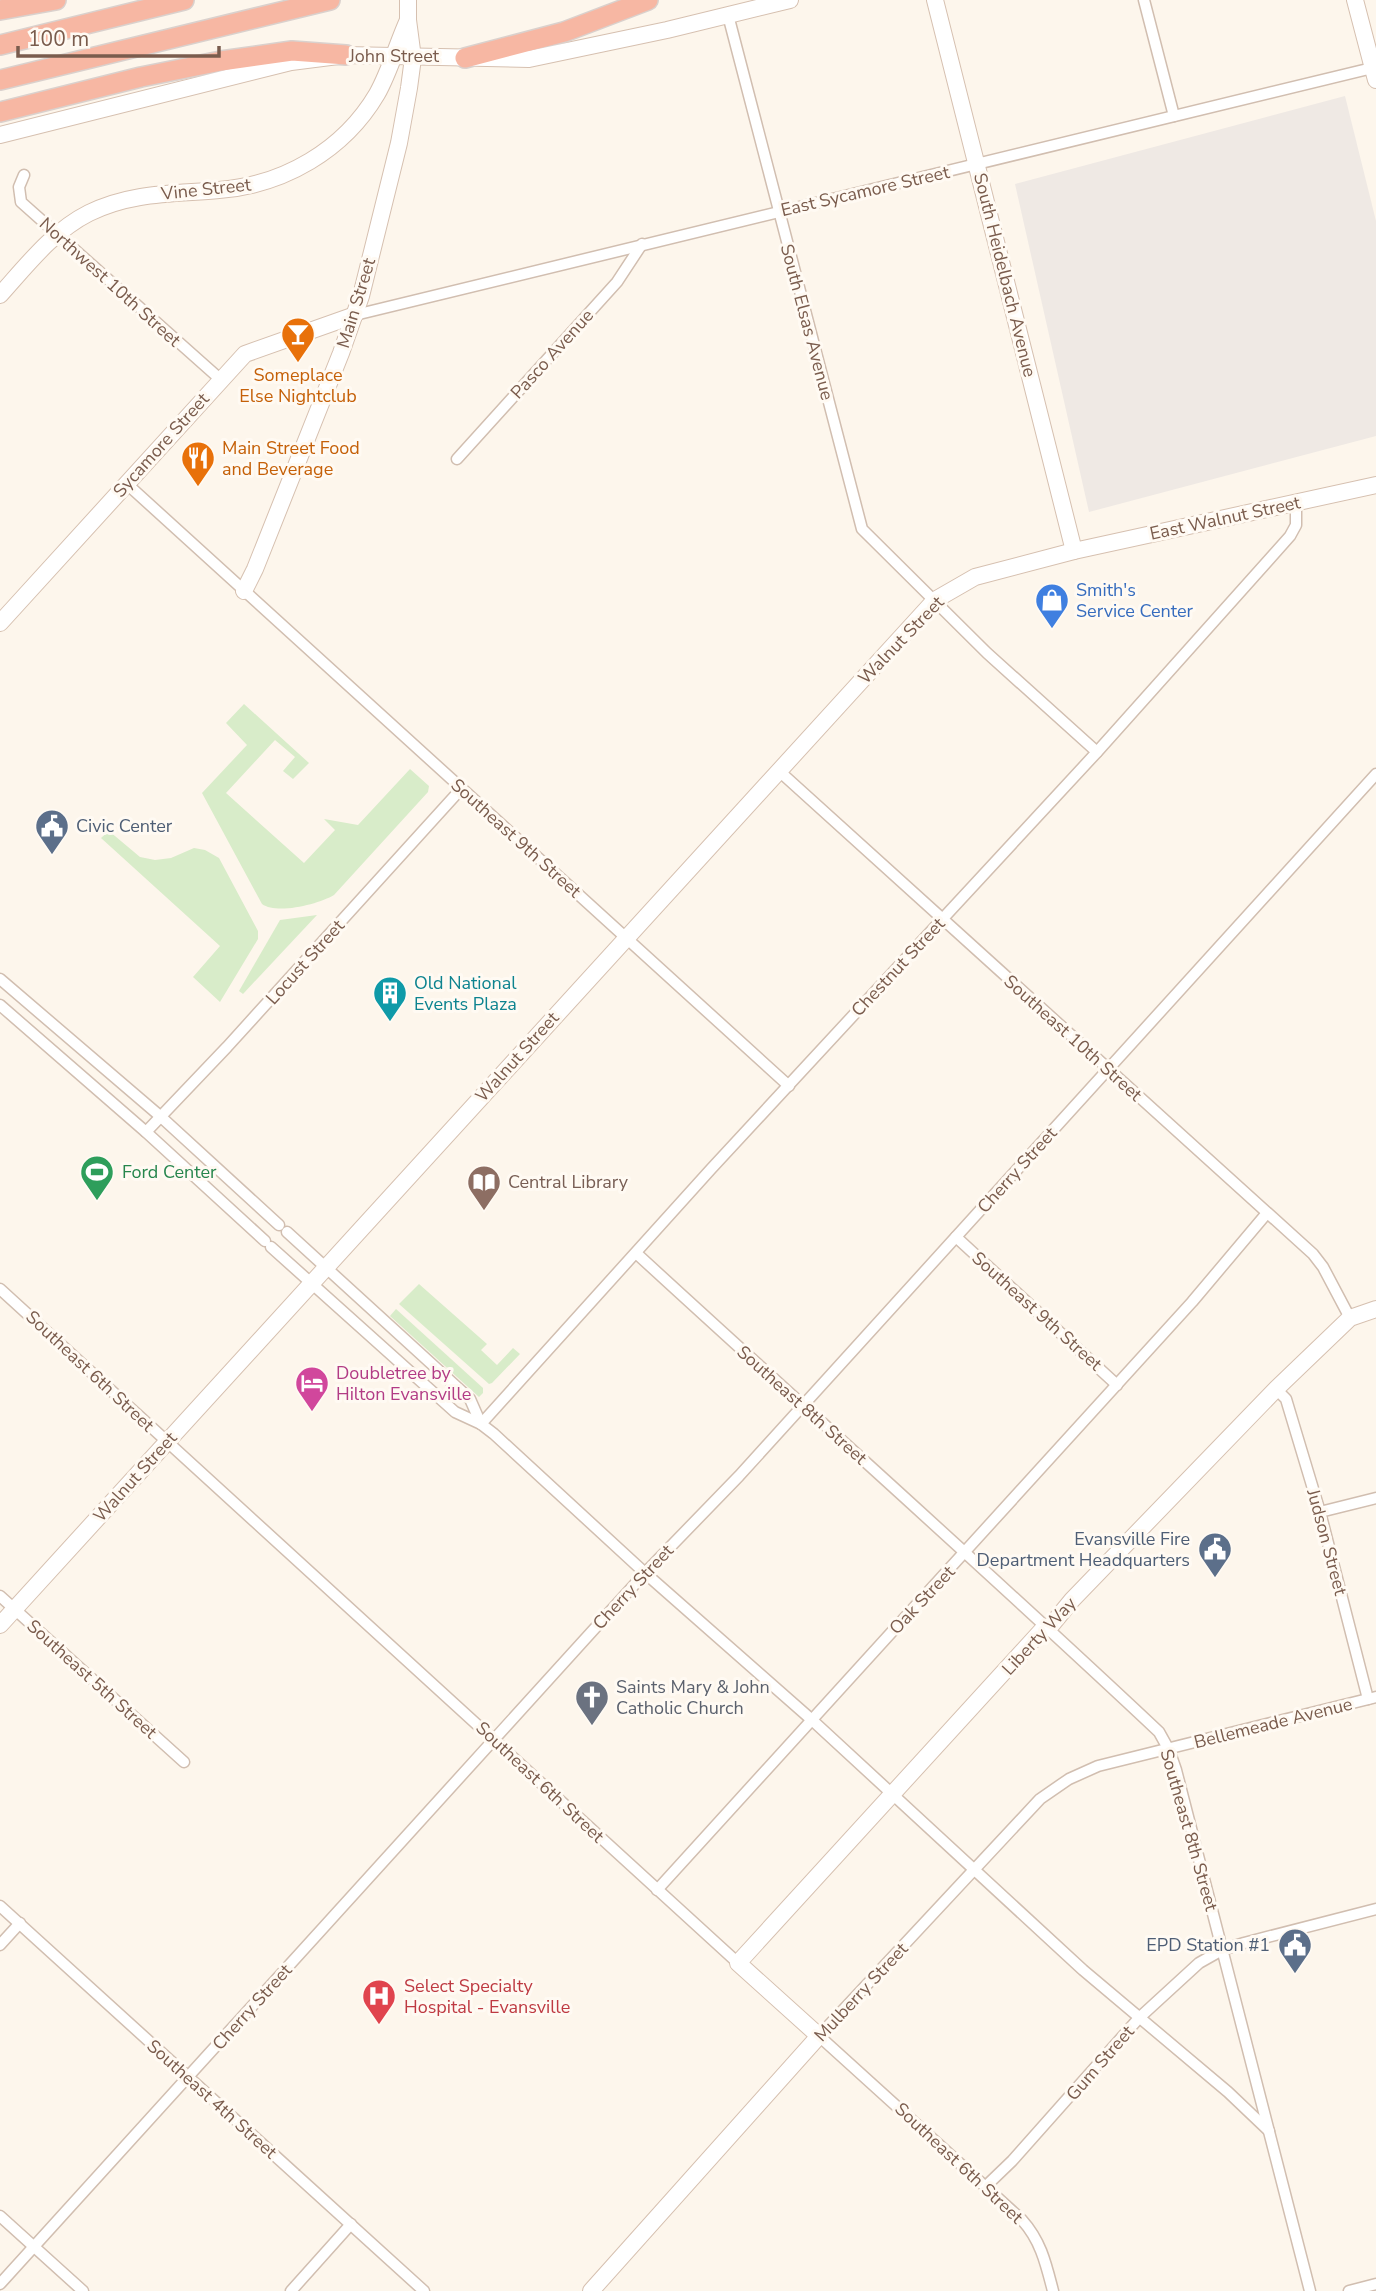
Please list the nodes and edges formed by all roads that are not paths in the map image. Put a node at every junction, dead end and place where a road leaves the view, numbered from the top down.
1 (56, 0) edge
2 (184, 0) edge
3 (330, 0) edge
4 (408, 0) edge
5 (648, 0) edge
6 (790, 0) edge
7 (935, 0) edge
8 (1144, 0) edge
9 (1355, 0) edge
10 (0, 10) edge
11 (729, 15) junction
12 (408, 20) junction
13 (0, 45) edge
14 (346, 55) junction
15 (392, 57) junction
16 (413, 58) junction
17 (465, 58) junction
18 (1375, 72) edge
19 (0, 80) edge
20 (0, 112) edge
21 (1174, 116) junction
22 (0, 135) edge
23 (976, 163) junction
24 (24, 175) dead end
25 (778, 211) junction
26 (57, 233) junction
27 (642, 244) junction
28 (0, 295) edge
29 (355, 315) junction
30 (220, 379) junction
31 (457, 459) dead end
32 (127, 484) junction
33 (1376, 485) edge
34 (1296, 502) junction
35 (1074, 551) junction
36 (244, 591) junction
37 (935, 600) junction
38 (0, 623) edge
39 (1097, 752) junction
40 (778, 770) junction
41 (1376, 774) edge
42 (461, 789) junction
43 (943, 919) junction
44 (625, 938) junction
45 (0, 979) edge
46 (0, 1005) edge
47 (1107, 1069) junction
48 (789, 1086) junction
49 (160, 1116) junction
50 (146, 1132) junction
51 (1268, 1213) junction
52 (956, 1237) junction
53 (636, 1253) junction
54 (326, 1267) junction
55 (311, 1285) junction
56 (1, 1292) edge
57 (1376, 1309) edge
58 (1350, 1318) junction
59 (1117, 1385) junction
60 (1276, 1389) junction
61 (803, 1405) junction
62 (481, 1424) junction
63 (167, 1442) junction
64 (1376, 1498) edge
65 (1321, 1512) junction
66 (964, 1554) junction
67 (645, 1573) junction
68 (0, 1596) edge
69 (15, 1609) junction
70 (0, 1625) edge
71 (1049, 1628) junction
72 (1372, 1698) edge
73 (812, 1720) junction
74 (494, 1741) junction
75 (1169, 1750) junction
76 (184, 1762) dead end
77 (893, 1794) junction
78 (973, 1869) junction
79 (657, 1890) junction
80 (0, 1906) edge
81 (1376, 1909) edge
82 (20, 1923) junction
83 (0, 1945) edge
84 (1222, 1950) junction
85 (738, 1963) junction
86 (1139, 2018) junction
87 (819, 2036) junction
88 (188, 2077) junction
89 (1269, 2131) junction
90 (986, 2186) junction
91 (0, 2216) edge
92 (351, 2224) junction
93 (34, 2246) junction
94 (0, 2284) edge
95 (1376, 2284) edge
96 (83, 2291) edge
97 (291, 2291) edge
98 (424, 2291) edge
99 (591, 2291) edge
100 (1052, 2291) edge
101 (1310, 2291) edge
102 (1349, 2291) edge

1 - 10 highway
2 - 13 highway
3 - 19 highway
4 - 12 main road, Main Street
5 - 17 highway
6 - 11 main road, John Street
7 - 23 main road, South Heidelbach Avenue
8 - 21 street
9 - 18 main road
11 - 17 main road, John Street
11 - 25 street, South Elsas Avenue
12 - 15 main road, Vine Street
12 - 16 main road, Main Street
14 - 15 main road, John Street
14 - 20 highway
14 - 22 main road, John Street
15 - 16 main road, John Street
15 - 26 main road, Vine Street
16 - 17 main road, John Street
16 - 29 main road, Main Street
18 - 21 street, East Sycamore Street
21 - 23 street, East Sycamore Street
23 - 25 street, East Sycamore Street
23 - 35 main road, South Heidelbach Avenue
24 - 26 street, Northwest 10th Street
25 - 27 street, East Sycamore Street
25 - 37 street, South Elsas Avenue
26 - 28 main road, Vine Street
26 - 30 street, Northwest 10th Street
27 - 29 street, East Sycamore Street
27 - 31 street, Pasco Avenue
29 - 30 main road, Sycamore Street
29 - 36 main road, Main Street
30 - 32 main road, Sycamore Street
32 - 36 street, Southeast 9th Street
32 - 38 main road, Sycamore Street
33 - 34 main road, East Walnut Street
34 - 35 main road, East Walnut Street
34 - 39 street, Chestnut Street
35 - 37 main road, Walnut Street
36 - 42 street, Southeast 9th Street
37 - 39 street, South Elsas Avenue
37 - 40 main road, Walnut Street
39 - 43 street, Chestnut Street
40 - 43 street, Southeast 10th Street
40 - 44 main road, Walnut Street
41 - 47 street, Cherry Street
42 - 44 street, Southeast 9th Street
42 - 49 street, Locust Street
43 - 47 street, Southeast 10th Street
43 - 48 street, Chestnut Street
44 - 48 street, Southeast 9th Street
44 - 54 main road, Walnut Street
45 - 49 street
46 - 50 street
47 - 51 street, Southeast 10th Street
47 - 52 street, Cherry Street
48 - 53 street, Chestnut Street
49 - 50 street, Locust Street
49 - 54 street
50 - 55 street
51 - 58 street, Southeast 10th Street
51 - 59 street, Oak Street
52 - 59 street, Southeast 9th Street
52 - 61 street, Cherry Street
53 - 61 street, Southeast 8th Street
53 - 62 street, Chestnut Street
54 - 55 main road, Walnut Street
54 - 62 street
55 - 62 street
55 - 63 main road, Walnut Street
56 - 63 street, Southeast 6th Street
57 - 58 main road
58 - 60 main road, Liberty Way
59 - 66 street, Oak Street
60 - 65 street, Judson Street
60 - 71 main road, Liberty Way
61 - 66 street, Southeast 8th Street
61 - 67 street, Cherry Street
62 - 67 street
63 - 69 main road, Walnut Street
63 - 74 street, Southeast 6th Street
64 - 65 street
65 - 72 street, Judson Street
66 - 71 street, Southeast 8th Street
66 - 73 street, Oak Street
67 - 73 street
67 - 74 street, Cherry Street
68 - 69 street, Southeast 5th Street
69 - 70 main road, Walnut Street
69 - 76 street, Southeast 5th Street
71 - 75 street, Southeast 8th Street
71 - 77 main road, Liberty Way
72 - 75 street, Bellemeade Avenue
73 - 77 street
73 - 79 street, Oak Street
74 - 79 street, Southeast 6th Street
74 - 88 street, Cherry Street
75 - 78 street, Mulberry Street
75 - 84 street, Southeast 8th Street
77 - 78 street
77 - 85 main road, Liberty Way
78 - 86 street
78 - 87 street, Mulberry Street
79 - 85 street, Southeast 6th Street
80 - 82 street, Southeast 4th Street
81 - 84 street, Gum Street
82 - 83 street
82 - 88 street, Southeast 4th Street
84 - 86 street, Gum Street
84 - 89 street, Southeast 8th Street
85 - 87 main road, Southeast 6th Street
86 - 89 street
86 - 90 street, Gum Street
87 - 90 street, Southeast 6th Street
87 - 99 main road, Mulberry Street
88 - 92 street, Southeast 4th Street
88 - 93 street, Cherry Street
89 - 101 street, Southeast 8th Street
90 - 100 street, Southeast 6th Street
91 - 93 street
92 - 97 street
92 - 98 street, Southeast 4th Street
93 - 94 street, Cherry Street
93 - 96 street
95 - 102 street

